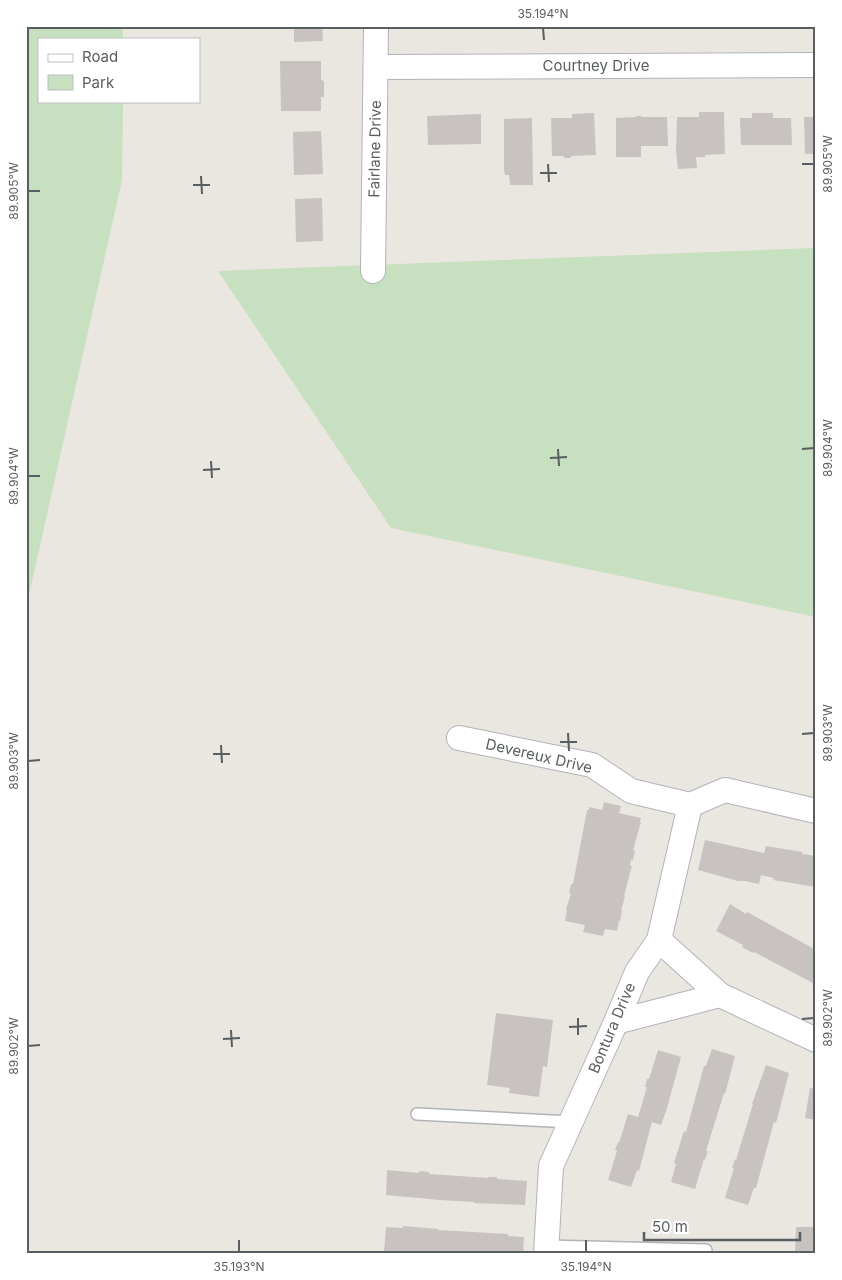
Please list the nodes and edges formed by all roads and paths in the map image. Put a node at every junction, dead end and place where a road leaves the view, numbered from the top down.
1 (376, 26) edge
2 (816, 65) edge
3 (376, 67) junction
4 (373, 271) dead end
5 (459, 738) dead end
6 (690, 805) junction
7 (816, 811) edge
8 (659, 940) junction
9 (720, 995) junction
10 (616, 1022) junction
11 (816, 1040) edge
12 (417, 1114) dead end
13 (571, 1122) junction
14 (546, 1250) edge
15 (706, 1250) dead end

1 - 3 street, Fairlane Drive
2 - 3 street, Courtney Drive
3 - 4 street, Fairlane Drive
5 - 6 street, Devereux Drive
6 - 7 street
6 - 8 street, Bontura Drive
8 - 9 street
8 - 10 street, Bontura Drive
9 - 10 street
9 - 11 street
10 - 13 street, Bontura Drive
12 - 13 lane
13 - 14 street, Bontura Drive
14 - 15 lane

